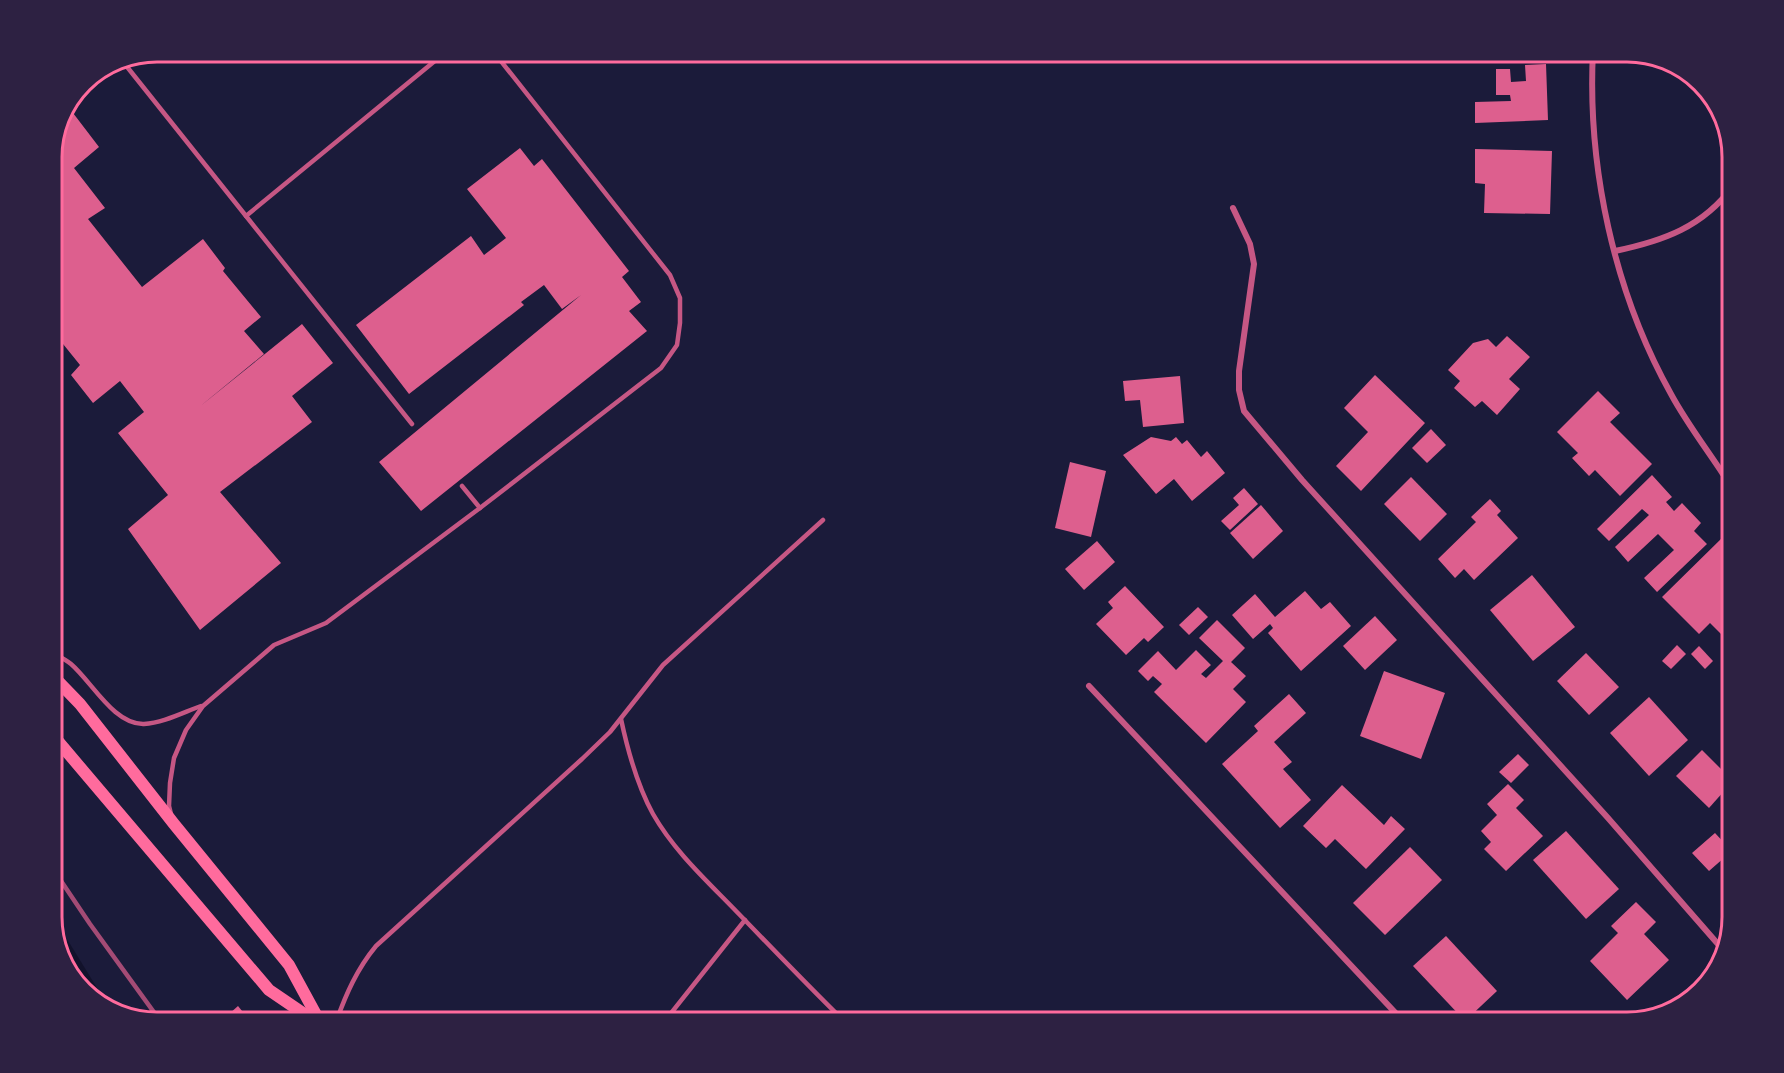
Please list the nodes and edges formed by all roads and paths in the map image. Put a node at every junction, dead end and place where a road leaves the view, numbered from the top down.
1 (434, 62) edge
2 (502, 62) edge
3 (1593, 62) edge
4 (127, 67) edge
5 (1722, 200) edge
6 (1233, 208) dead end
7 (246, 216) junction
8 (1615, 251) junction
9 (412, 424) dead end
10 (1722, 471) edge
11 (462, 486) dead end
12 (480, 508) junction
13 (823, 520) dead end
14 (62, 659) edge
15 (62, 685) edge
16 (1089, 686) dead end
17 (203, 706) junction
18 (621, 719) junction
19 (62, 747) edge
20 (174, 824) junction
21 (745, 920) junction
22 (1718, 944) edge
23 (302, 1012) edge
24 (313, 1012) edge
25 (340, 1012) edge
26 (672, 1012) edge
27 (835, 1012) edge
28 (1395, 1012) edge

1 - 7 lane
2 - 12 lane
3 - 8 street
4 - 7 lane
5 - 8 street
6 - 22 street
7 - 9 lane
8 - 10 street
11 - 12 lane
12 - 17 lane
13 - 18 lane
14 - 17 lane
15 - 20 main road
16 - 28 street
17 - 20 lane
18 - 21 lane
18 - 25 lane
19 - 23 main road
20 - 24 main road
21 - 26 lane
21 - 27 lane

